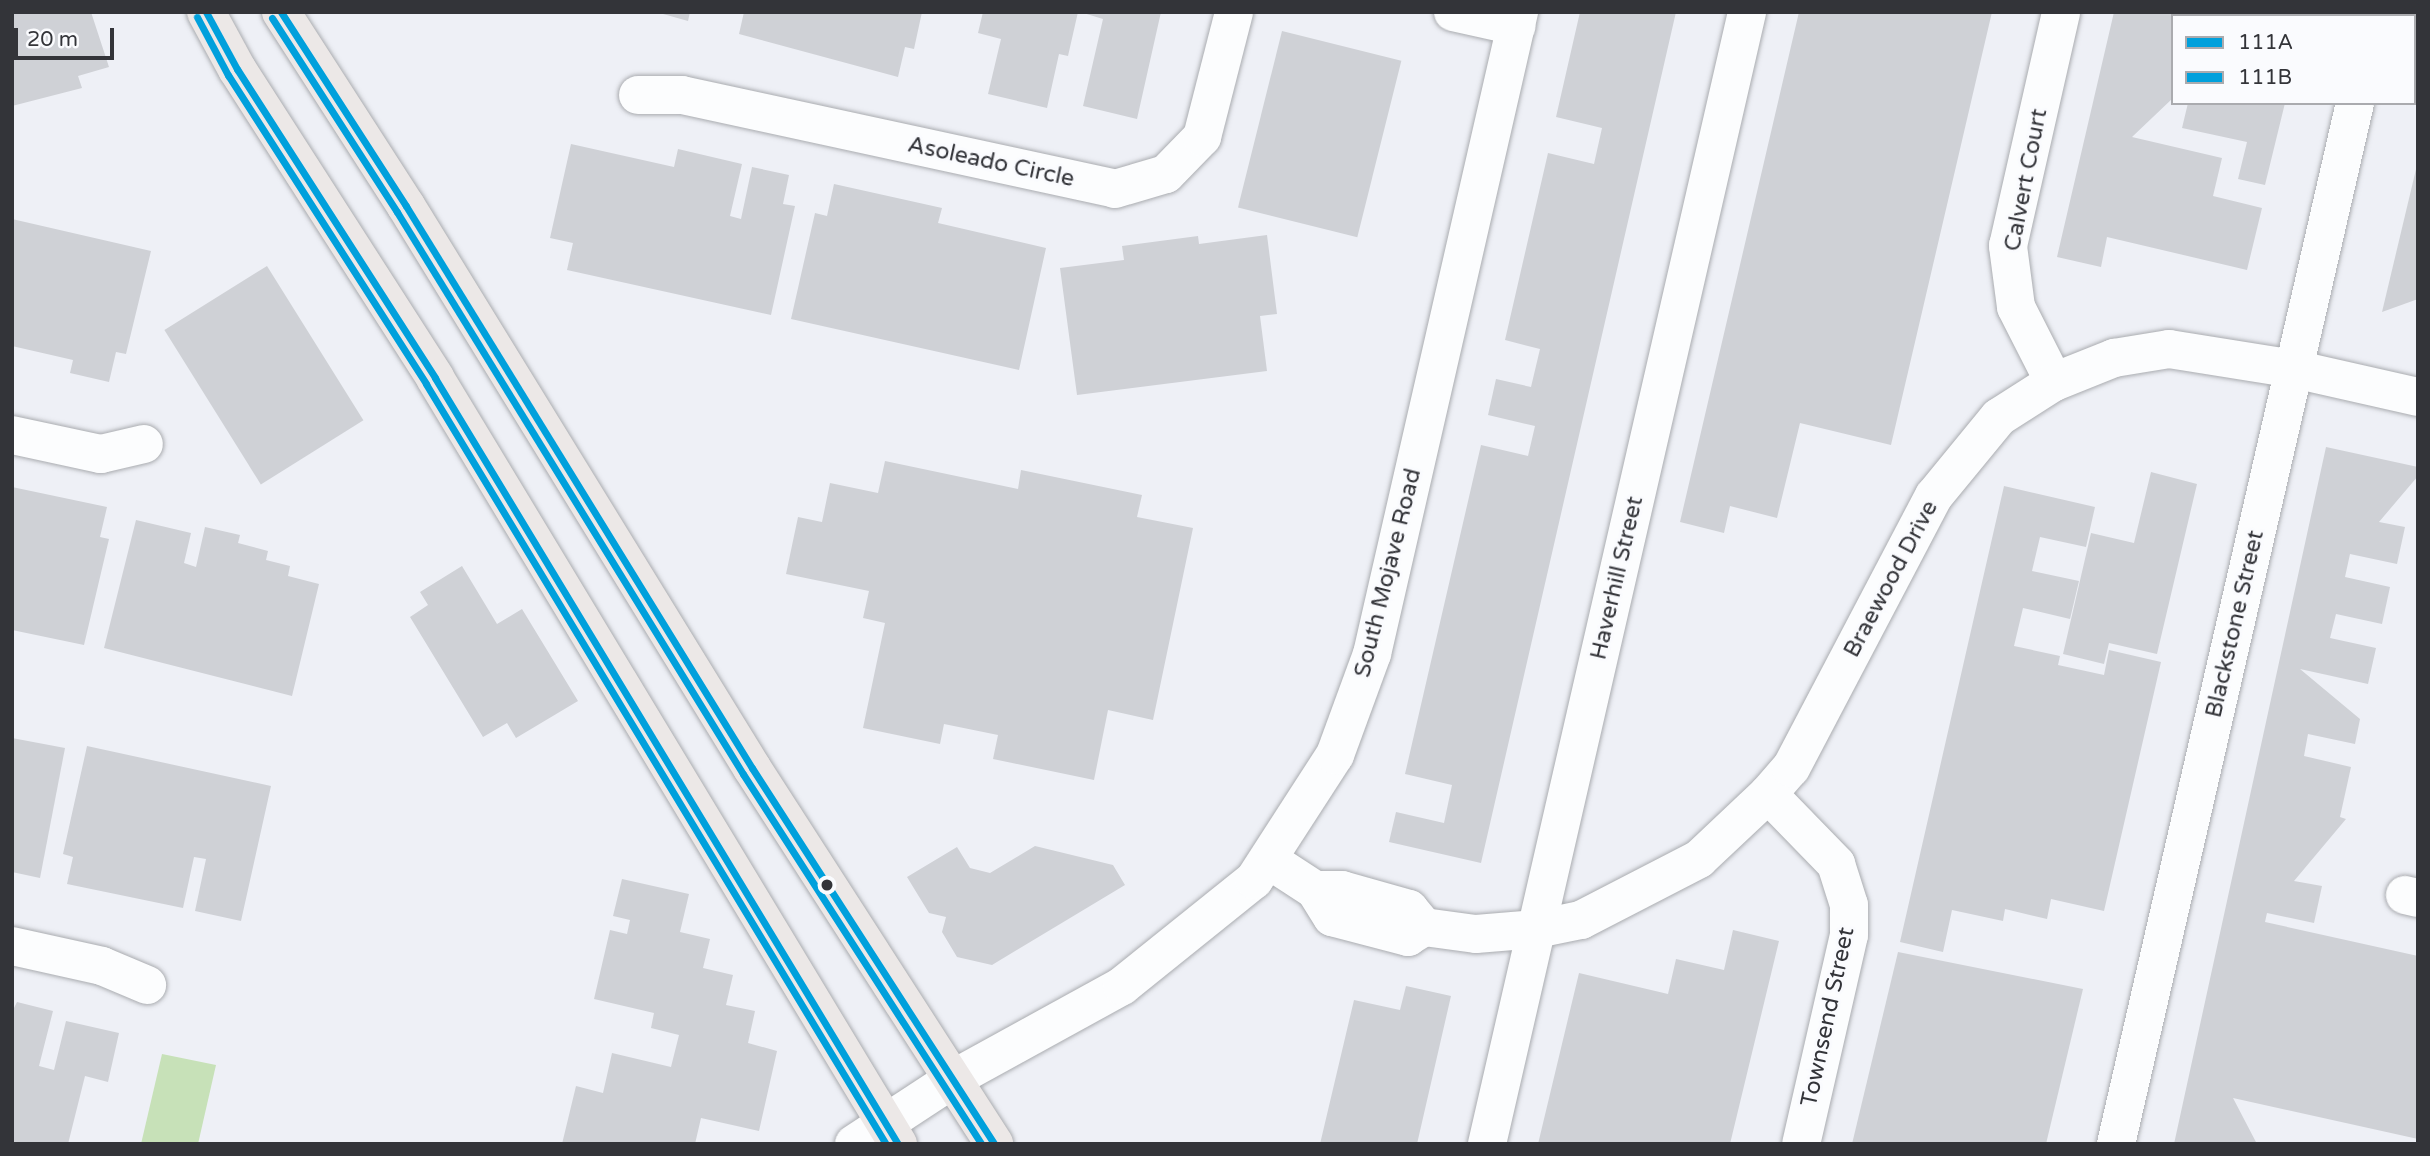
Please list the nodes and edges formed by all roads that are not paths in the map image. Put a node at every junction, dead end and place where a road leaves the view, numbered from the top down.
1 (206, 12) edge
2 (281, 12) edge
3 (1234, 12) edge
4 (1454, 12) edge
5 (1747, 12) edge
6 (2061, 12) edge
7 (1518, 19) edge
8 (638, 94) dead end
9 (2355, 105) edge
10 (2294, 369) junction
11 (2054, 382) junction
12 (2418, 397) edge
13 (12, 435) edge
14 (144, 444) dead end
15 (1768, 794) junction
16 (1269, 860) junction
17 (1536, 929) junction
18 (12, 946) edge
19 (147, 985) dead end
20 (953, 1079) junction
21 (878, 1137) edge
22 (994, 1144) edge
23 (1487, 1144) edge
24 (1801, 1144) edge
25 (2116, 1144) edge

1 - 21 main road
2 - 20 main road
3 - 8 street, Asoleado Circle
4 - 7 street
5 - 17 street, Haverhill Street
6 - 11 street, Calvert Court
7 - 16 street, South Mojave Road
9 - 10 street, Blackstone Street
10 - 11 street, Braewood Drive
10 - 12 street, Braewood Drive
10 - 25 street, Blackstone Street
11 - 15 street, Braewood Drive
13 - 14 street
15 - 17 street, Braewood Drive
15 - 24 street, Townsend Street
16 - 17 street, Braewood Drive
16 - 20 street, South Mojave Road
17 - 23 street, Haverhill Street
18 - 19 street
20 - 21 street, South Mojave Road
20 - 22 main road

